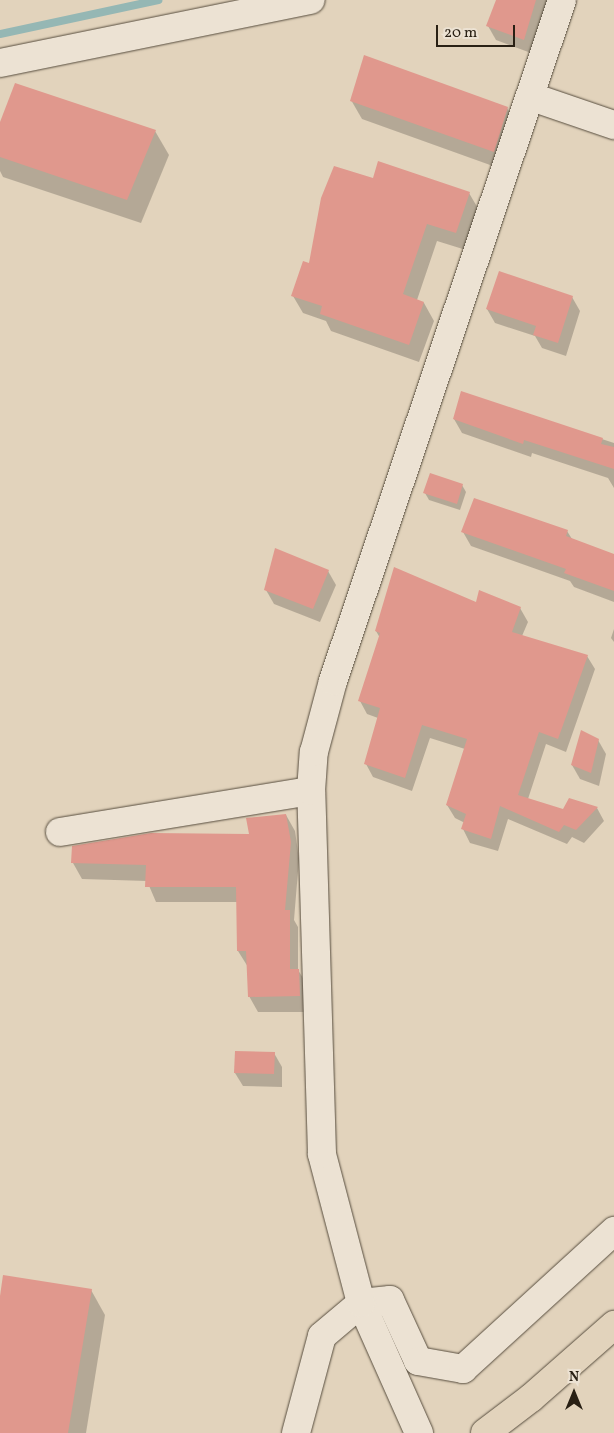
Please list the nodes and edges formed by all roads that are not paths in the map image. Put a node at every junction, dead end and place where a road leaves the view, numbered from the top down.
1 (311, 0) edge
2 (562, 0) edge
3 (0, 63) edge
4 (532, 97) junction
5 (614, 124) edge
6 (312, 791) junction
7 (60, 832) dead end
8 (614, 1230) edge
9 (361, 1303) junction
10 (614, 1325) edge
11 (296, 1433) edge
12 (419, 1433) edge
13 (485, 1433) edge

1 - 3 street
2 - 4 street
4 - 5 street
4 - 6 street
6 - 7 street
6 - 9 street
8 - 9 street
9 - 11 street
9 - 12 street
10 - 13 highway

